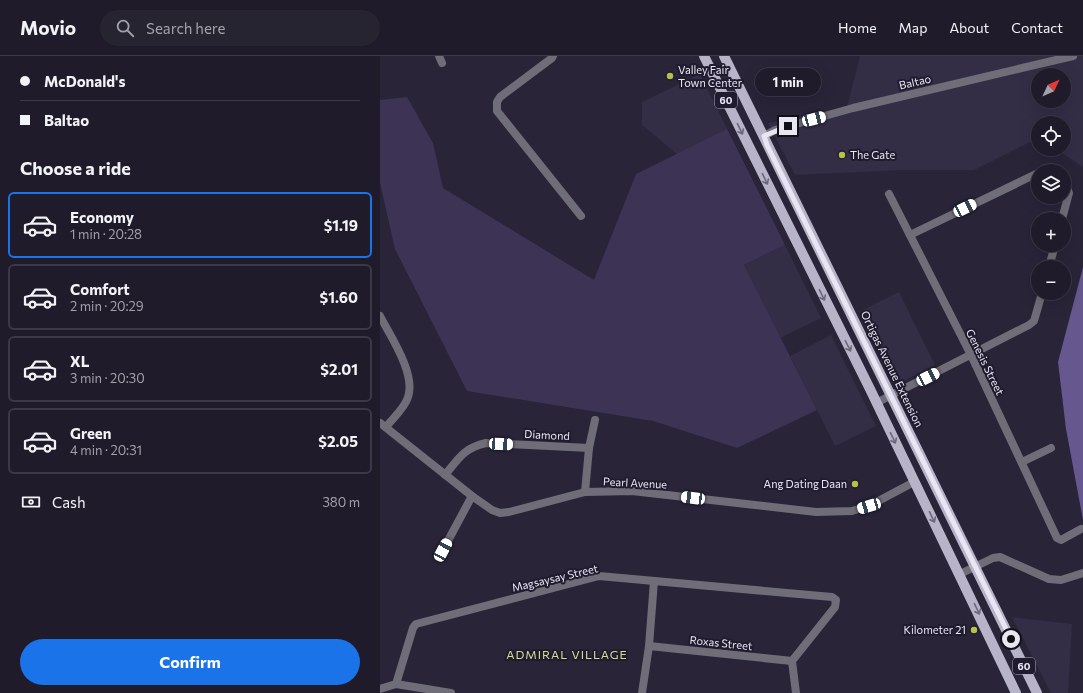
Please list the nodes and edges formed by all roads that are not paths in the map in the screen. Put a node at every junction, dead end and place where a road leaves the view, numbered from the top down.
1 (553, 56) edge
2 (704, 56) edge
3 (724, 56) edge
4 (1072, 56) edge
5 (764, 136) junction
6 (748, 144) junction
7 (1031, 176) edge
8 (889, 194) dead end
9 (581, 216) dead end
10 (910, 235) junction
11 (1040, 300) edge
12 (380, 316) edge
13 (971, 355) junction
14 (891, 396) junction
15 (876, 403) junction
16 (594, 420) dead end
17 (383, 425) edge
18 (589, 448) junction
19 (1051, 448) dead end
20 (1022, 462) junction
21 (445, 475) junction
22 (914, 482) junction
23 (585, 492) junction
24 (472, 496) junction
25 (1081, 529) dead end
26 (443, 550) dead end
27 (975, 566) junction
28 (1083, 573) edge
29 (960, 574) junction
30 (654, 581) junction
31 (648, 646) junction
32 (792, 661) junction
33 (396, 684) junction
34 (380, 688) edge
35 (451, 693) edge
36 (642, 693) edge
37 (796, 693) edge
38 (1016, 693) edge
39 (1037, 693) edge

1 - 9 street
2 -> 6 main road, 60
3 - 5 main road, Ortigas Avenue Extension / 60
4 - 5 street, Baltao
5 - 6 main road
5 - 14 main road, Ortigas Avenue Extension / 60
6 -> 15 main road, 60
7 - 10 street
8 - 10 street, Genesis Street
10 - 13 street, Genesis Street
11 - 13 street
12 - 17 street
13 - 14 street
13 - 20 street, Genesis Street
14 - 15 street
14 - 27 main road, Ortigas Avenue Extension / 60
15 -> 22 main road, 60
16 - 18 street
17 - 21 street, Pearl Avenue
18 - 21 street, Diamond
18 - 23 street
19 - 20 street
20 - 25 street, Genesis Street
21 - 24 street, Pearl Avenue
22 - 23 street, Pearl Avenue
22 -> 29 main road, 60
23 - 24 street, Pearl Avenue
24 - 26 street
27 - 28 street
27 - 29 street
27 - 39 main road, Ortigas Avenue Extension / 60
29 -> 38 main road, 60
30 - 31 street
30 - 32 street, Magsaysay Street
30 - 33 street, Magsaysay Street
31 - 32 street, Roxas Street
31 - 36 street
32 - 37 street
33 - 34 street
33 - 35 street

